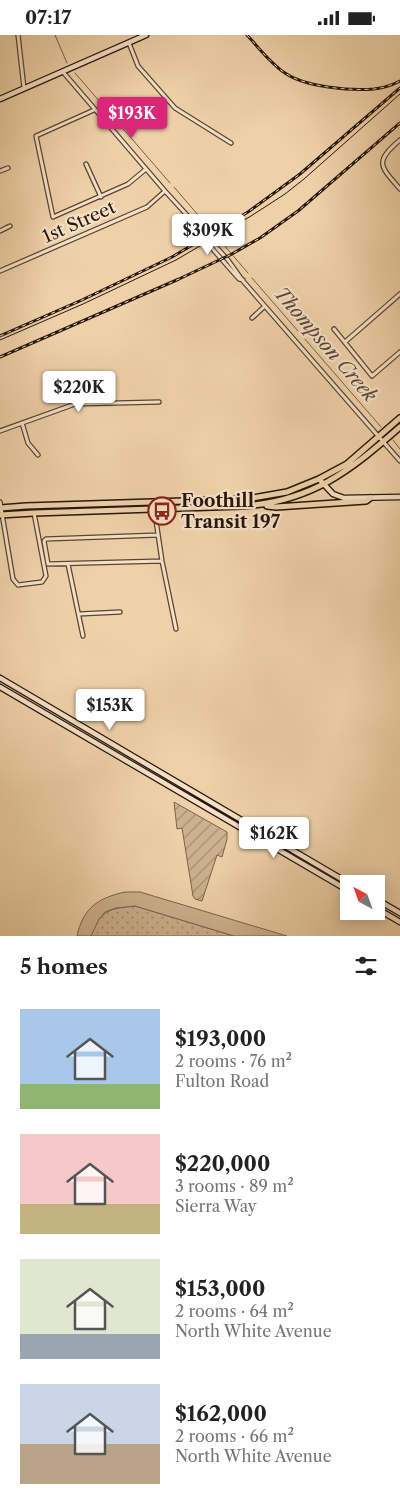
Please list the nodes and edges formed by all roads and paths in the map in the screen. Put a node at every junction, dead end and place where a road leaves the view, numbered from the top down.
1 (18, 35) edge
2 (146, 35) edge
3 (128, 43) junction
4 (62, 71) junction
5 (24, 88) junction
6 (0, 99) edge
7 (94, 110) junction
8 (400, 140) edge
9 (231, 143) dead end
10 (86, 164) dead end
11 (8, 168) dead end
12 (146, 169) junction
13 (0, 171) edge
14 (400, 189) edge
15 (165, 191) junction
16 (101, 197) junction
17 (10, 226) dead end
18 (0, 231) edge
19 (0, 271) edge
20 (400, 294) edge
21 (265, 306) junction
22 (252, 318) dead end
23 (334, 329) dead end
24 (345, 342) junction
25 (400, 352) edge
26 (159, 402) dead end
27 (400, 418) edge
28 (22, 423) junction
29 (400, 427) edge
30 (0, 431) edge
31 (378, 436) junction
32 (383, 442) junction
33 (38, 455) dead end
34 (400, 461) edge
35 (319, 479) junction
36 (324, 485) junction
37 (260, 497) junction
38 (400, 497) edge
39 (370, 498) junction
40 (154, 502) junction
41 (262, 505) junction
42 (0, 506) edge
43 (154, 509) junction
44 (34, 513) junction
45 (2, 515) edge
46 (158, 535) junction
47 (162, 561) junction
48 (68, 563) junction
49 (120, 612) dead end
50 (79, 614) junction
51 (176, 629) dead end
52 (83, 636) dead end
53 (2, 679) edge
54 (0, 687) edge
55 (340, 878) edge
56 (340, 886) edge
57 (385, 904) edge
58 (385, 913) edge
59 (400, 913) edge
60 (400, 922) edge

1 - 5 street
2 - 3 main road
3 - 4 main road
3 - 9 street
4 - 5 main road
4 - 7 street
5 - 6 main road
7 - 12 street
7 - 16 street
8 - 14 street
10 - 16 street
11 - 13 street
12 - 15 street
12 - 16 street
15 - 19 street, 1st Street
15 - 21 street
17 - 18 street
20 - 24 street
21 - 22 street
21 - 31 street
23 - 24 street
24 - 25 street
26 - 28 street
27 - 31 main road
28 - 30 street
28 - 33 street
29 - 32 main road
31 - 32 street
31 - 35 main road
32 - 34 street
32 - 36 main road
35 - 36 main road
35 - 37 main road
36 - 39 main road
36 - 41 main road
37 - 40 main road
37 - 41 street
38 - 39 main road
39 - 41 main road
40 - 42 main road
40 - 43 street
41 - 43 main road
42 - 45 street
43 - 44 main road
43 - 46 street
44 - 45 main road
44 - 45 street
46 - 47 street
46 - 48 street
47 - 48 street
47 - 51 street
48 - 50 street
49 - 50 street
50 - 52 street
53 - 55 main road
54 - 56 main road
57 - 59 main road
58 - 60 main road

